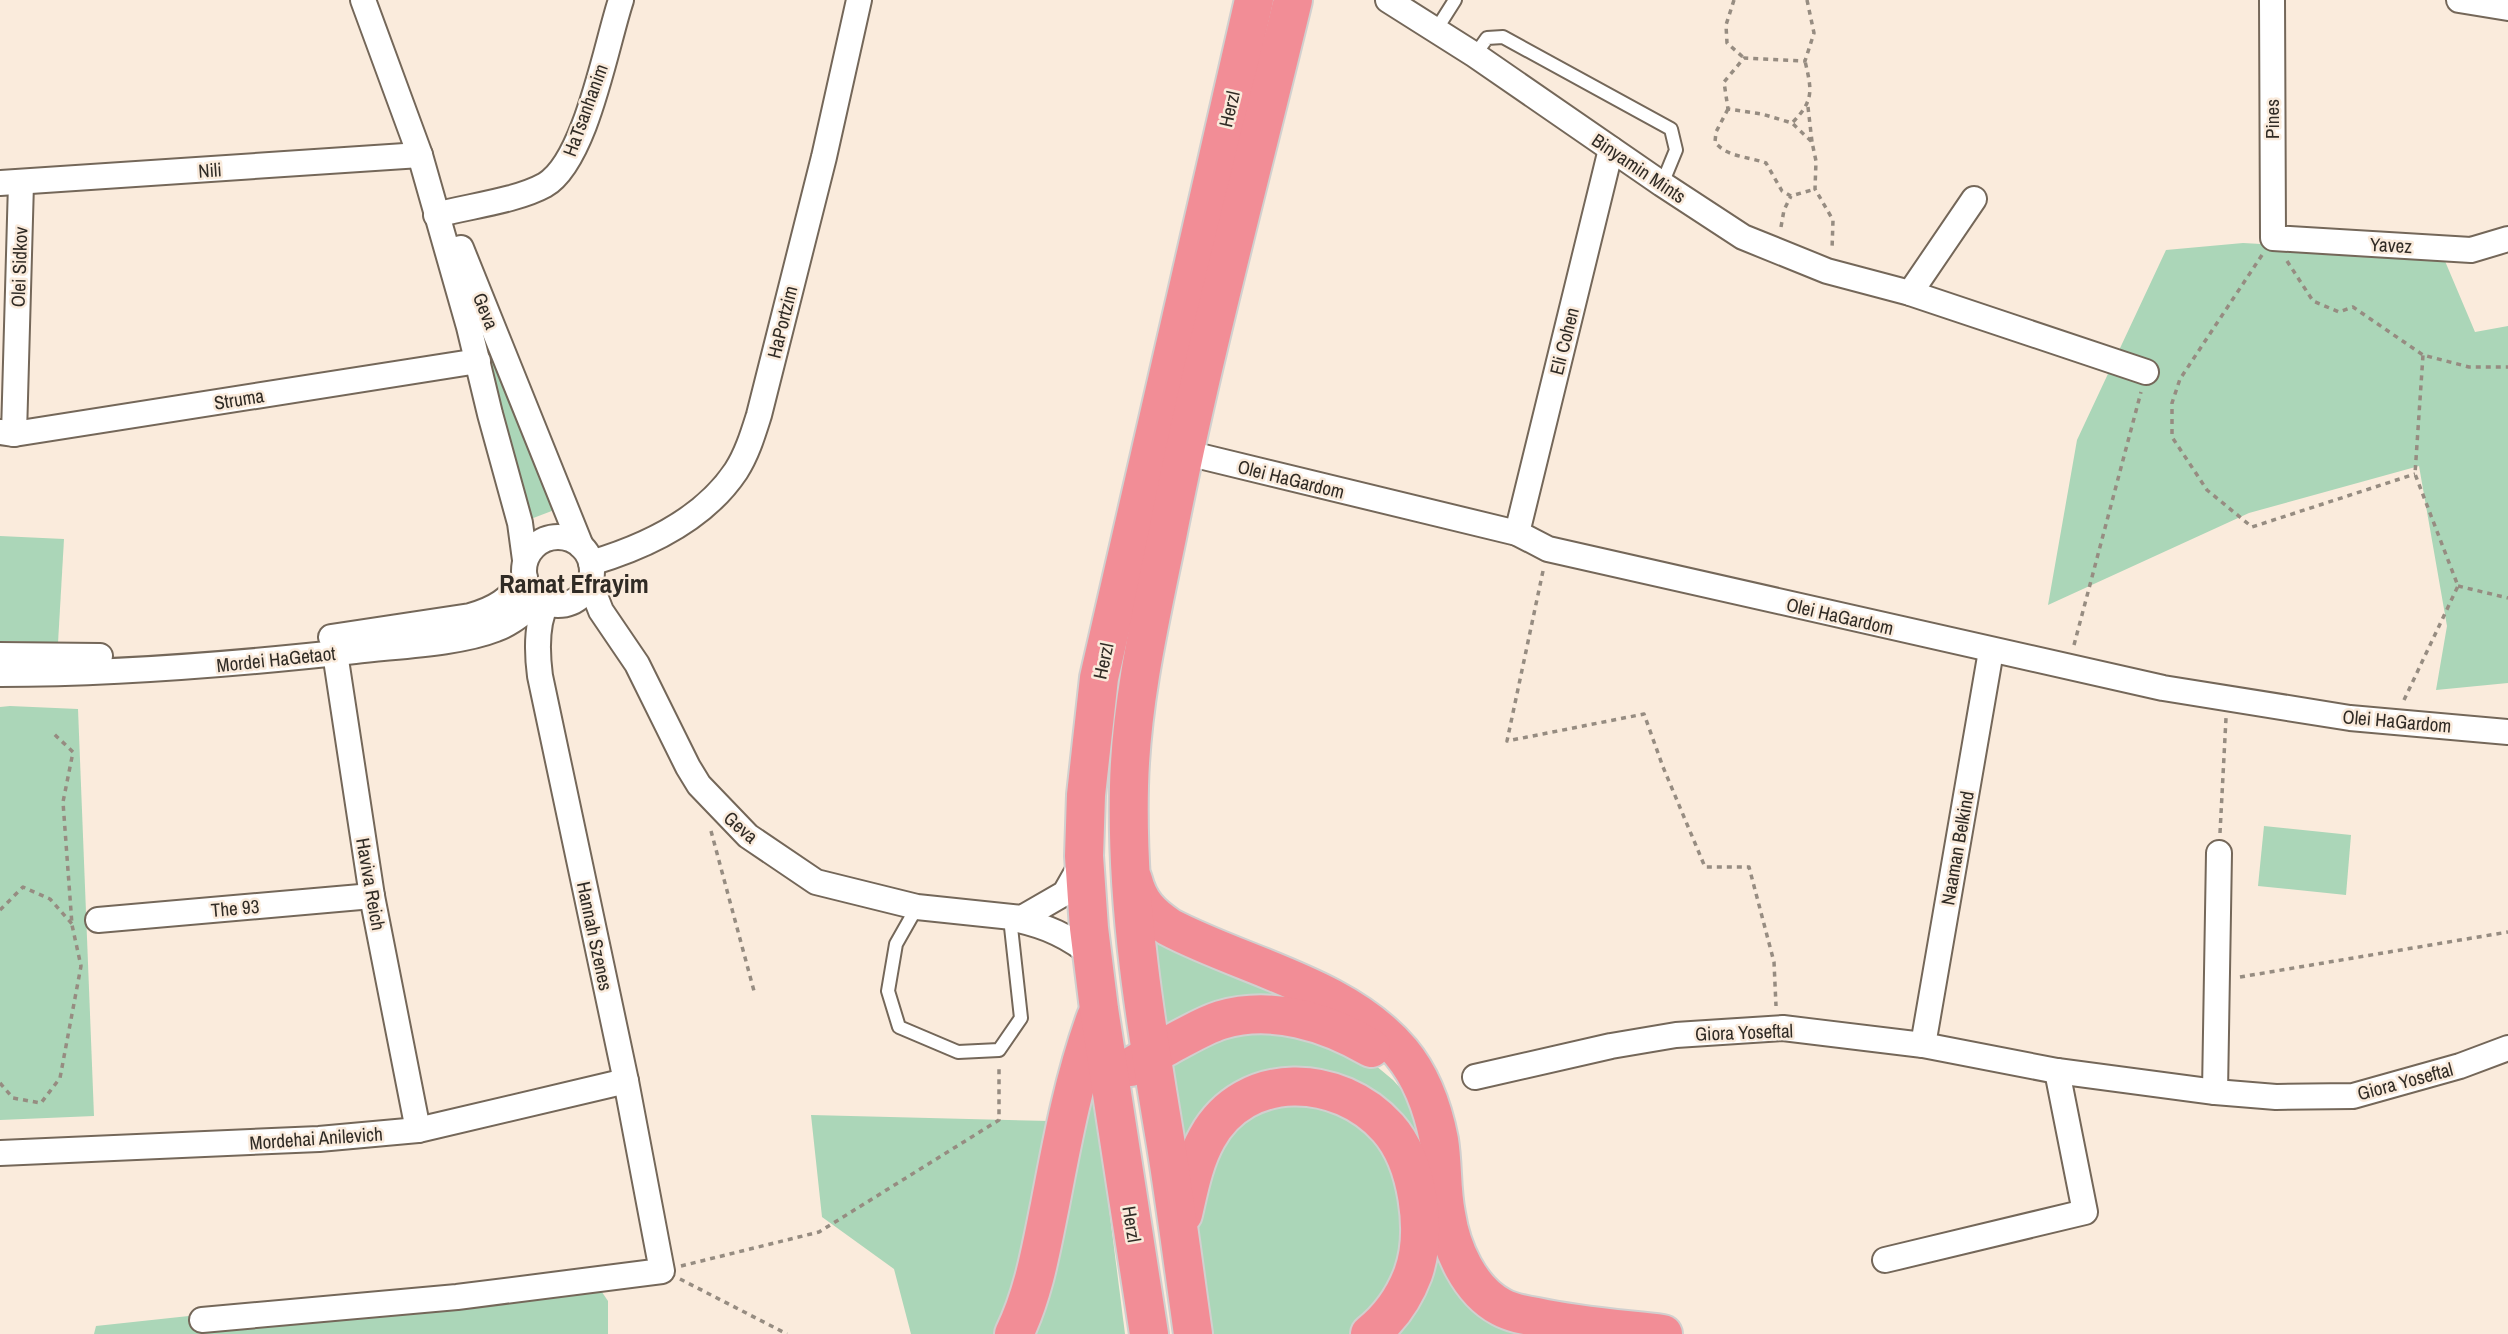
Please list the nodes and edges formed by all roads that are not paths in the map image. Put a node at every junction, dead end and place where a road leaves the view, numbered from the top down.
1 (363, 0) edge
2 (621, 0) edge
3 (859, 0) edge
4 (1254, 0) edge
5 (1293, 0) edge
6 (1388, 0) edge
7 (1455, 0) edge
8 (2272, 0) edge
9 (2459, 0) edge
10 (2508, 8) edge
11 (1436, 30) junction
12 (1475, 55) junction
13 (1611, 149) junction
14 (420, 155) junction
15 (10, 183) edge
16 (1662, 184) junction
17 (1974, 199) dead end
18 (441, 213) junction
19 (2273, 238) joint
20 (2508, 239) edge
21 (1910, 293) junction
22 (478, 361) junction
23 (2147, 372) road end
24 (7, 433) edge
25 (1183, 453) junction
26 (1517, 533) junction
27 (587, 564) junction
28 (525, 569) junction
29 (544, 601) junction
30 (335, 645) junction
31 (1991, 651) junction
32 (0, 655) edge
33 (0, 674) edge
34 (2508, 732) edge
35 (2218, 853) road end
36 (1084, 856) junction
37 (1129, 866) junction
38 (372, 896) junction
39 (917, 907) junction
40 (1010, 918) junction
41 (98, 920) dead end
42 (1094, 957) junction
43 (1099, 1009) junction
44 (1923, 1045) junction
45 (2508, 1048) edge
46 (1151, 1055) junction
47 (2057, 1070) junction
48 (1475, 1077) dead end
49 (626, 1082) junction
50 (1111, 1088) junction
51 (2215, 1092) junction
52 (1434, 1118) junction
53 (418, 1130) junction
54 (0, 1153) edge
55 (1181, 1240) junction
56 (1885, 1260) dead end
57 (1191, 1319) edge
58 (202, 1320) dead end
59 (1147, 1321) edge
60 (1014, 1334) edge
61 (1370, 1334) edge
62 (1663, 1334) edge

1 - 14 street, Geva
2 - 18 street, HaTsanhanim
3 - 27 street, HaPortzim
4 - 36 highway, Herzl
5 - 25 highway, Herzl
6 - 11 street, Binyamin Mints
7 - 11 lane
8 - 19 street, Pines
9 - 10 street
11 - 12 street, Binyamin Mints
12 - 13 street, Binyamin Mints
12 - 16 lane
13 - 16 street, Binyamin Mints
13 - 26 street, Eli Cohen
14 - 15 street, Nili
14 - 18 street, Geva
15 - 24 street, Olei Sidkov
16 - 21 street, Binyamin Mints
17 - 21 street
18 - 22 street, Geva
18 - 27 street, Geva
19 - 20 street, Yavez
21 - 23 street, Binyamin Mints
22 - 24 street, Struma
22 - 28 street, Geva
25 - 26 street, Olei HaGardom
25 - 37 highway, Herzl
26 - 31 street, Olei HaGardom
27 - 28 street
27 - 29 street
27 - 39 street, Geva
28 - 29 street
28 - 30 street, Mordei HaGetaot
29 - 30 street, Mordei HaGetaot
29 - 49 street, Hannah Szenes
30 - 32 street, Mordei HaGetaot
30 - 33 street, Mordei HaGetaot
30 - 38 street, Haviva Reich
31 - 34 street, Olei HaGardom
31 - 44 street, Naaman Belkind
35 - 51 street
36 - 40 street, Geva
36 - 42 highway, Herzl
37 - 46 highway, Herzl
37 - 52 highway
38 - 41 street, The 93
38 - 53 street, Haviva Reich
39 - 40 street, Geva
39 - 40 lane
40 - 42 street, Geva
42 - 43 highway, Herzl
43 - 50 highway, Herzl
43 - 60 highway
44 - 47 street, Giora Yoseftal
44 - 48 street, Giora Yoseftal
45 - 51 street, Giora Yoseftal
46 - 50 highway
46 - 52 highway
46 - 55 highway, Herzl
47 - 51 street, Giora Yoseftal
47 - 56 street
49 - 53 street, Mordehai Anilevich
49 - 58 street, Hannah Szenes
50 - 59 highway, Herzl
52 - 62 highway
53 - 54 street, Mordehai Anilevich
55 - 57 highway, Herzl
55 - 61 highway

